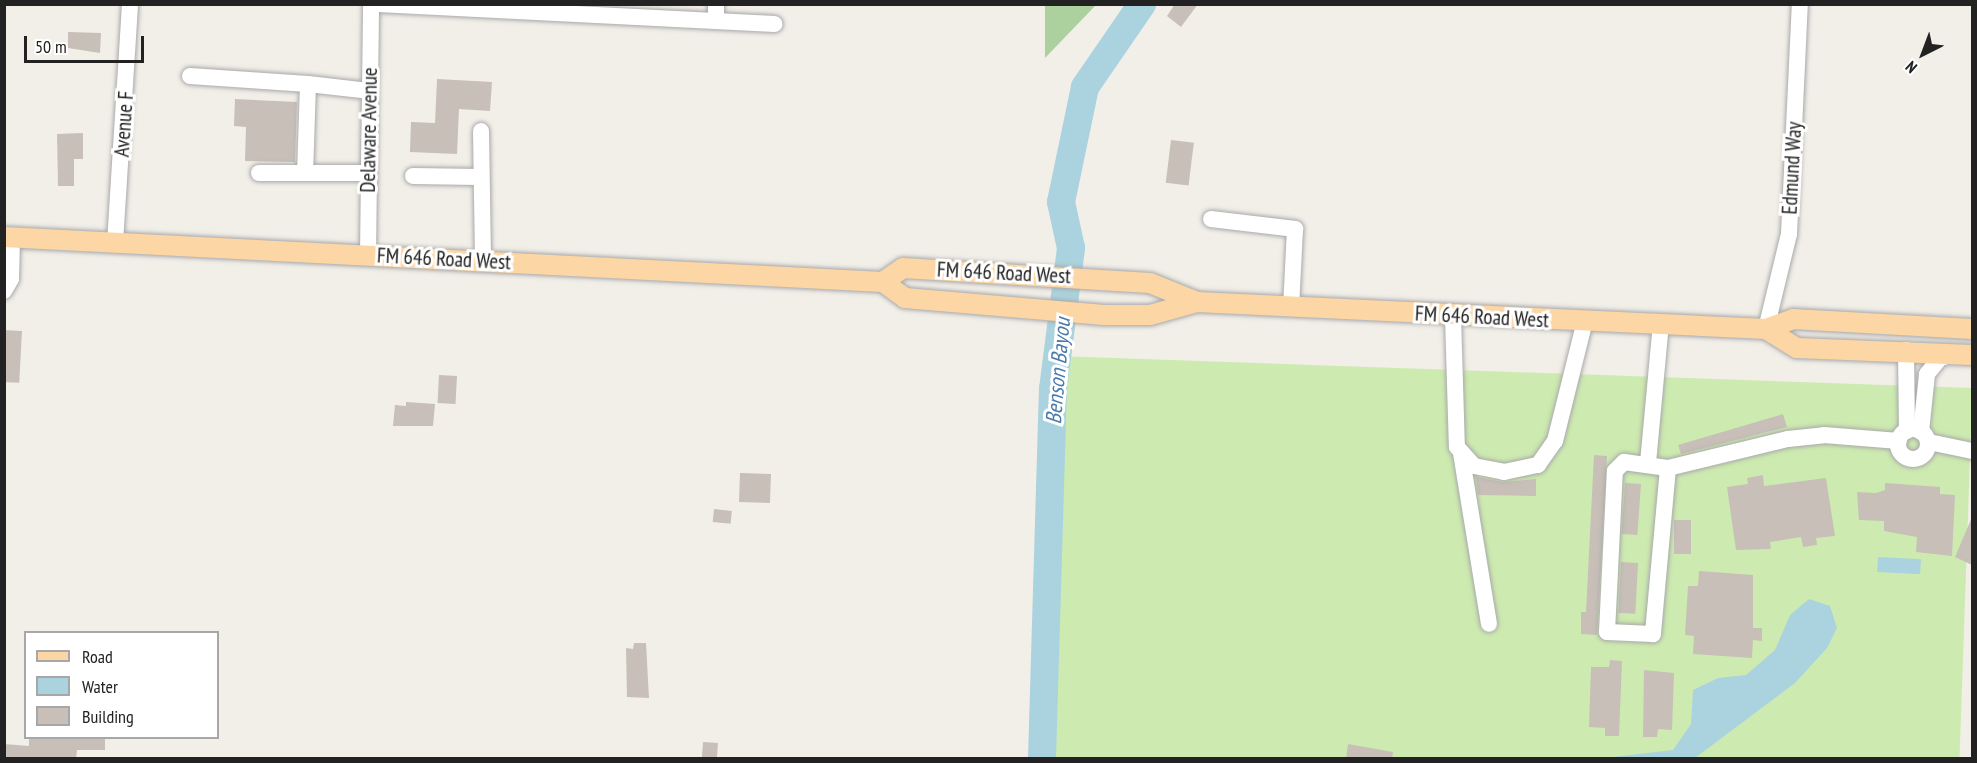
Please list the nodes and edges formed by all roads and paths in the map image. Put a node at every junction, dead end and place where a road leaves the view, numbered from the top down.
1 (130, 4) edge
2 (371, 4) edge
3 (378, 4) edge
4 (1800, 4) edge
5 (443, 6) edge
6 (509, 8) edge
7 (716, 13) edge
8 (774, 24) dead end
9 (190, 76) dead end
10 (308, 84) junction
11 (369, 91) junction
12 (481, 130) dead end
13 (259, 172) dead end
14 (305, 173) junction
15 (368, 173) junction
16 (412, 176) dead end
17 (478, 177) junction
18 (1211, 219) dead end
19 (8, 237) edge
20 (115, 243) junction
21 (368, 255) junction
22 (483, 261) junction
23 (883, 282) junction
24 (4, 291) edge
25 (1197, 302) junction
26 (1291, 307) junction
27 (1453, 316) junction
28 (1585, 321) junction
29 (1661, 324) junction
30 (1766, 329) junction
31 (1972, 329) edge
32 (1972, 340) edge
33 (1906, 350) junction
34 (1964, 354) edge
35 (1914, 437) junction
36 (1972, 451) edge
37 (1461, 452) junction
38 (1648, 463) junction
39 (1668, 468) junction
40 (1490, 624) dead end

1 - 20 street, Avenue F
2 - 11 street, Delaware Avenue
3 - 5 street
4 - 30 street, Edmund Way
5 - 6 street
6 - 7 street
7 - 8 street
9 - 10 street
10 - 11 street
10 - 14 street
11 - 15 street, Delaware Avenue
12 - 17 street
13 - 14 street
14 - 15 street
15 - 21 street, Delaware Avenue
16 - 17 street
17 - 22 street
18 - 26 street
19 - 20 main road, FM 646 Road West
19 - 24 street
20 - 21 main road, FM 646 Road West
21 - 22 main road, FM 646 Road West
22 - 23 main road, FM 646 Road West
23 - 25 main road, FM 646 Road West
23 - 25 main road, FM 646 Road West
25 - 26 main road, FM 646 Road West
26 - 27 main road, FM 646 Road West
27 - 28 main road, FM 646 Road West
27 - 37 street
28 - 29 main road, FM 646 Road West
28 - 37 street
29 - 30 main road, FM 646 Road West
29 - 38 street
30 - 31 main road, FM 646 Road West
30 - 33 main road, FM 646 Road West
32 - 33 main road
33 - 34 main road, FM 646 Road West
33 - 35 street
34 - 35 street
35 - 36 street
35 - 39 street
37 - 40 street
38 - 39 street
38 - 39 street

